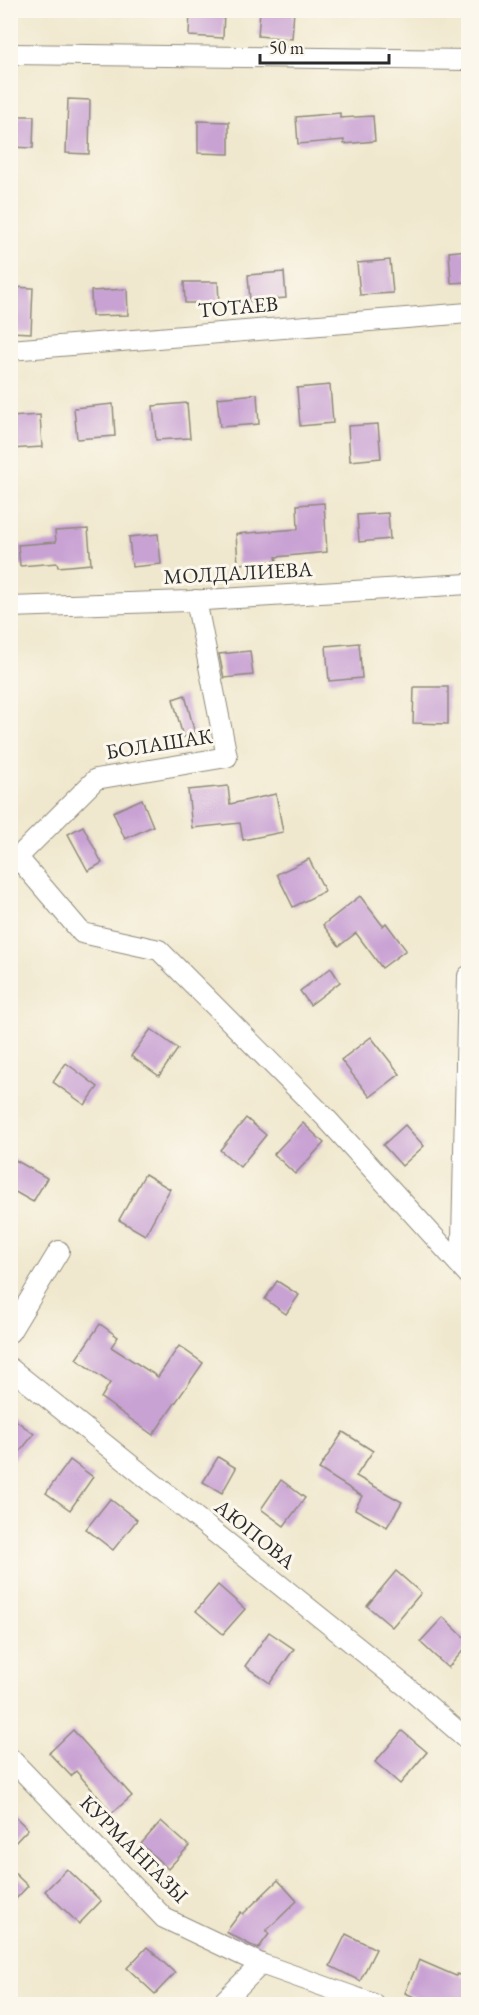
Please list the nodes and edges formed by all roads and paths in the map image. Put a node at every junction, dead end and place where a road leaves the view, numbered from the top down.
1 (10, 54) edge
2 (468, 60) edge
3 (468, 313) edge
4 (10, 350) edge
5 (468, 584) edge
6 (196, 600) junction
7 (10, 607) edge
8 (14, 861) edge
9 (468, 976) edge
10 (58, 1251) dead end
11 (468, 1267) edge
12 (468, 1274) edge
13 (10, 1332) edge
14 (10, 1368) edge
15 (468, 1740) edge
16 (10, 1758) edge
17 (261, 1964) junction
18 (221, 2004) edge
19 (374, 2004) edge

1 - 2 street
3 - 4 street, ТОТАЕВ
5 - 6 street, МОЛДАЛИЕВА
6 - 7 street, МОЛДАЛИЕВА
6 - 8 street, БОЛАШАК
8 - 12 street
9 - 11 street
10 - 13 street
14 - 15 street, АЮПОВА
16 - 17 street, КУРМАНГАЗЫ
17 - 18 street
17 - 19 street, КУРМАНГАЗЫ

